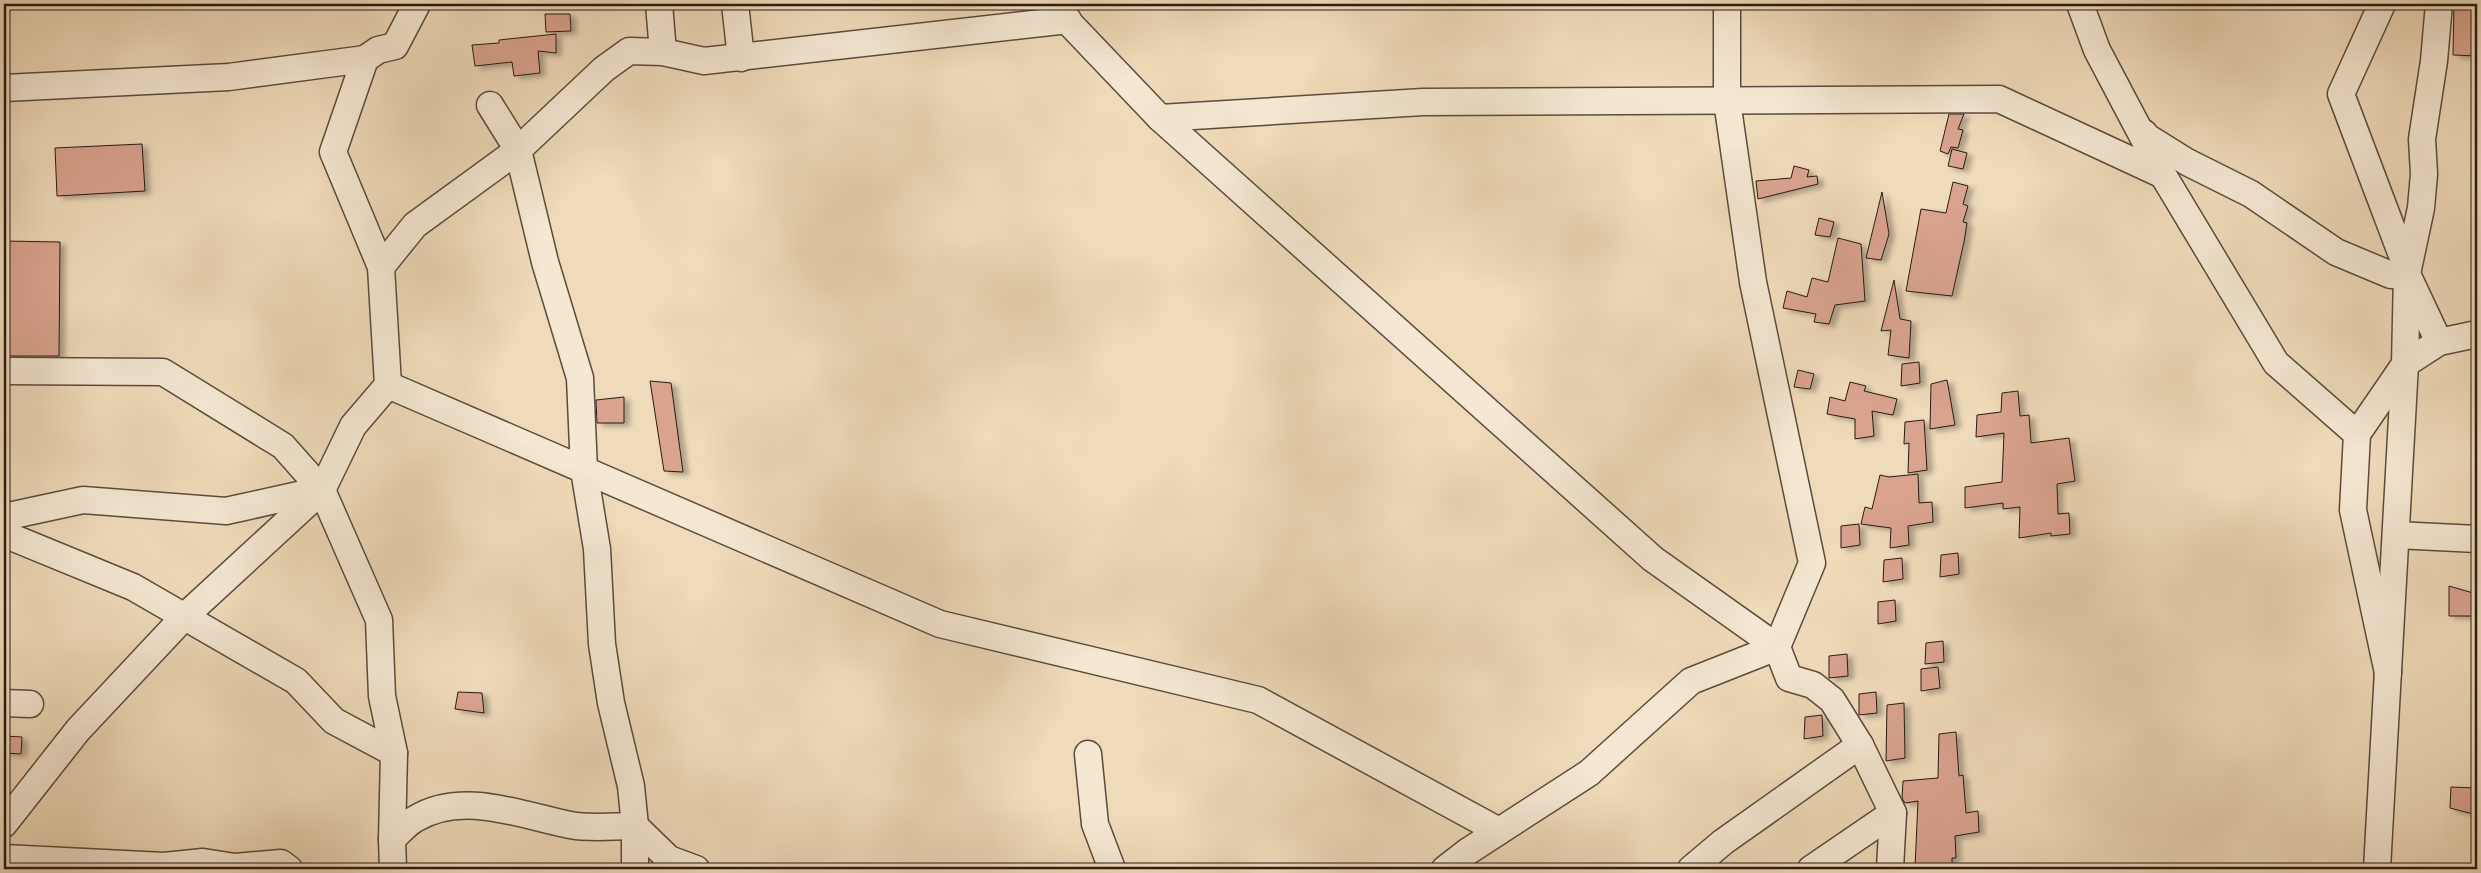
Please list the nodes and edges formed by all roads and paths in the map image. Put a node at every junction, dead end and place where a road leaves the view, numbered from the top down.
1 (417, 4) edge
2 (659, 4) edge
3 (735, 4) edge
4 (1727, 4) edge
5 (2080, 4) edge
6 (2382, 4) edge
7 (2439, 4) edge
8 (1060, 12) edge
9 (664, 52) junction
10 (741, 58) junction
11 (365, 60) junction
12 (4, 88) edge
13 (1727, 101) junction
14 (490, 106) dead end
15 (1160, 118) junction
16 (2134, 118) junction
17 (518, 150) junction
18 (2163, 174) junction
19 (381, 267) junction
20 (2406, 274) junction
21 (2477, 334) edge
22 (2439, 342) junction
23 (2405, 364) junction
24 (4, 372) edge
25 (388, 385) junction
26 (2357, 434) junction
27 (584, 470) junction
28 (322, 490) junction
29 (4, 517) edge
30 (4, 534) edge
31 (2396, 535) junction
32 (2477, 538) edge
33 (184, 617) junction
34 (1777, 647) junction
35 (2388, 673) junction
36 (4, 703) edge
37 (30, 704) dead end
38 (1860, 745) junction
39 (394, 753) junction
40 (1088, 754) dead end
41 (1893, 813) junction
42 (4, 824) edge
43 (635, 826) junction
44 (1499, 831) junction
45 (392, 840) junction
46 (4, 858) edge
47 (289, 869) edge
48 (393, 869) edge
49 (635, 869) edge
50 (696, 869) edge
51 (1112, 869) edge
52 (1445, 869) edge
53 (1691, 869) edge
54 (1811, 869) edge
55 (1890, 869) edge
56 (2377, 869) edge

1 - 11 street
2 - 9 street
3 - 10 street
4 - 13 street
5 - 16 street
6 - 20 street
7 - 20 street
8 - 10 street
8 - 15 street
9 - 10 street
9 - 17 street
11 - 12 street
11 - 19 street
13 - 15 street
13 - 18 street
13 - 34 street
14 - 17 street
15 - 34 street
16 - 18 street
16 - 20 street
17 - 19 street
17 - 27 street
18 - 26 street
19 - 25 street
20 - 22 street
20 - 23 street
21 - 22 street
22 - 23 street
23 - 26 street
23 - 31 street
24 - 28 street
25 - 27 street
25 - 28 street
26 - 35 street
27 - 43 street
27 - 44 street
28 - 29 street
28 - 33 street
28 - 39 street
30 - 33 street
31 - 32 street
31 - 35 street
33 - 39 street
33 - 42 street
34 - 38 street
34 - 44 street
35 - 56 street
36 - 37 street
38 - 41 street
38 - 53 street
39 - 45 street
40 - 51 street
41 - 54 street
41 - 55 street
43 - 45 street
43 - 49 street
43 - 50 street
44 - 52 street
45 - 48 street
46 - 47 street

